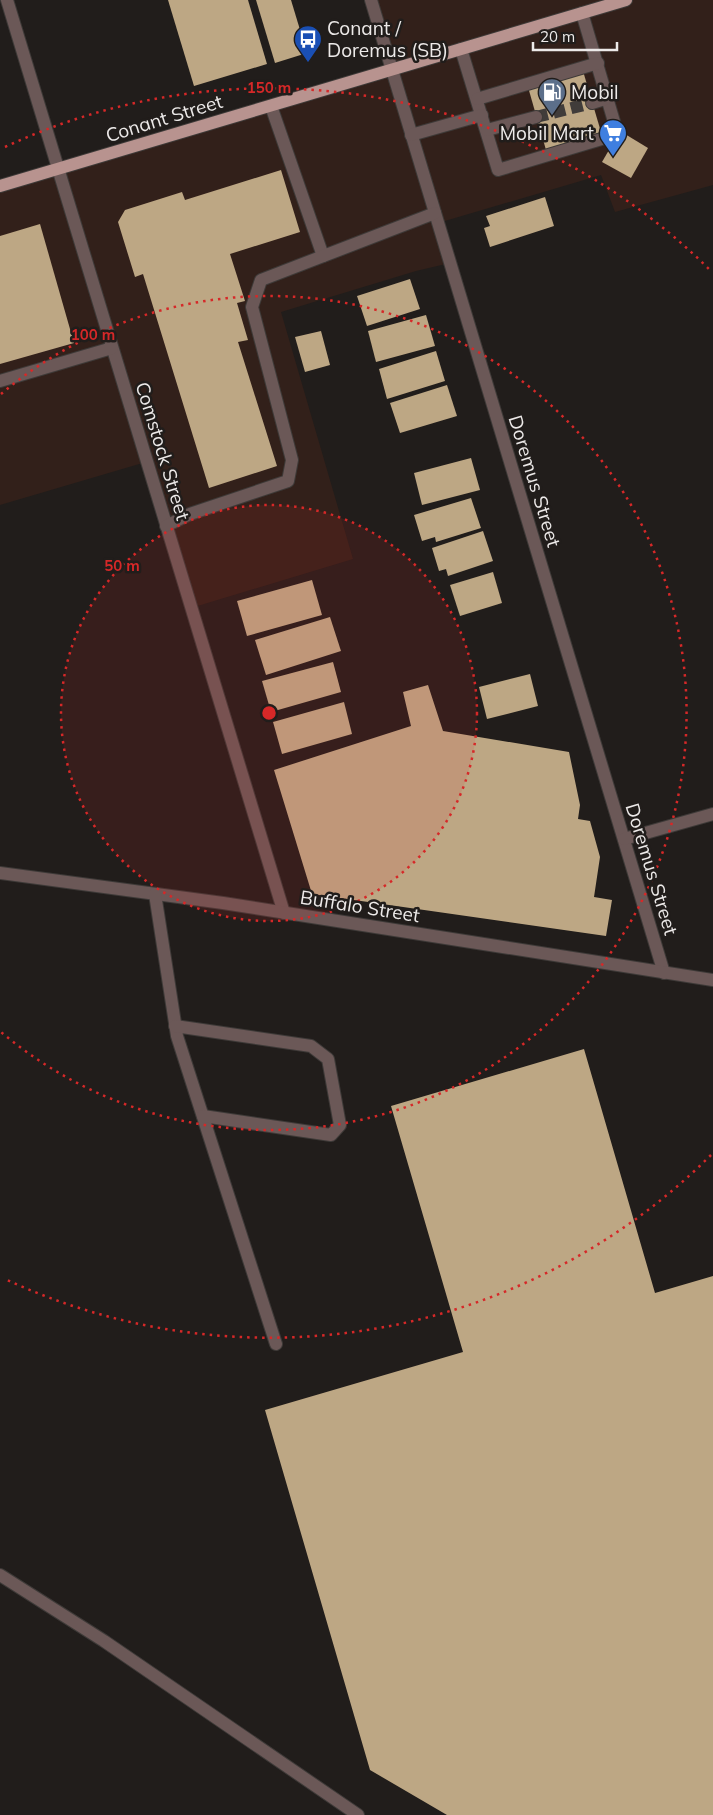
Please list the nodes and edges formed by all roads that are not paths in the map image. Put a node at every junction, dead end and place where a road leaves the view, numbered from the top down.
1 (5, 0) edge
2 (370, 0) edge
3 (626, 0) edge
4 (0, 1) edge
5 (582, 13) junction
6 (461, 49) junction
7 (598, 63) junction
8 (392, 70) junction
9 (608, 98) junction
10 (477, 99) junction
11 (592, 103) tunnel mouth
12 (271, 106) junction
13 (482, 115) junction
14 (536, 117) tunnel mouth
15 (487, 130) junction
16 (411, 134) junction
17 (57, 169) junction
18 (0, 186) edge
19 (435, 213) junction
20 (323, 256) junction
21 (112, 348) junction
22 (0, 381) edge
23 (166, 526) junction
24 (713, 814) edge
25 (624, 839) junction
26 (0, 873) edge
27 (155, 894) junction
28 (284, 913) junction
29 (664, 972) junction
30 (713, 980) edge
31 (175, 1026) junction
32 (203, 1116) junction
33 (276, 1344) dead end
34 (0, 1575) edge
35 (358, 1815) edge

1 - 4 street
1 - 17 street, Comstock Street
2 - 8 street, Doremus Street
3 - 5 main road, Conant Street
5 - 6 main road, Conant Street
5 - 7 street
6 - 8 main road, Conant Street
6 - 10 street
7 - 9 street
7 - 10 street
8 - 12 main road, Conant Street
8 - 16 street, Doremus Street
9 - 11 street
9 - 15 street
10 - 13 street
12 - 17 main road, Conant Street
12 - 20 street
13 - 15 street
13 - 16 street
14 - 15 street
16 - 19 street, Doremus Street
17 - 18 main road, Conant Street
17 - 21 street, Comstock Street
19 - 20 street
19 - 25 street, Doremus Street
20 - 23 street
21 - 22 street
21 - 23 street, Comstock Street
23 - 28 street, Comstock Street
24 - 25 street
25 - 29 street, Doremus Street
26 - 27 street, Buffalo Street
27 - 28 street, Buffalo Street
27 - 31 street
28 - 29 street, Buffalo Street
29 - 30 street, Buffalo Street
31 - 32 street
31 - 32 street
32 - 33 street
34 - 35 street

